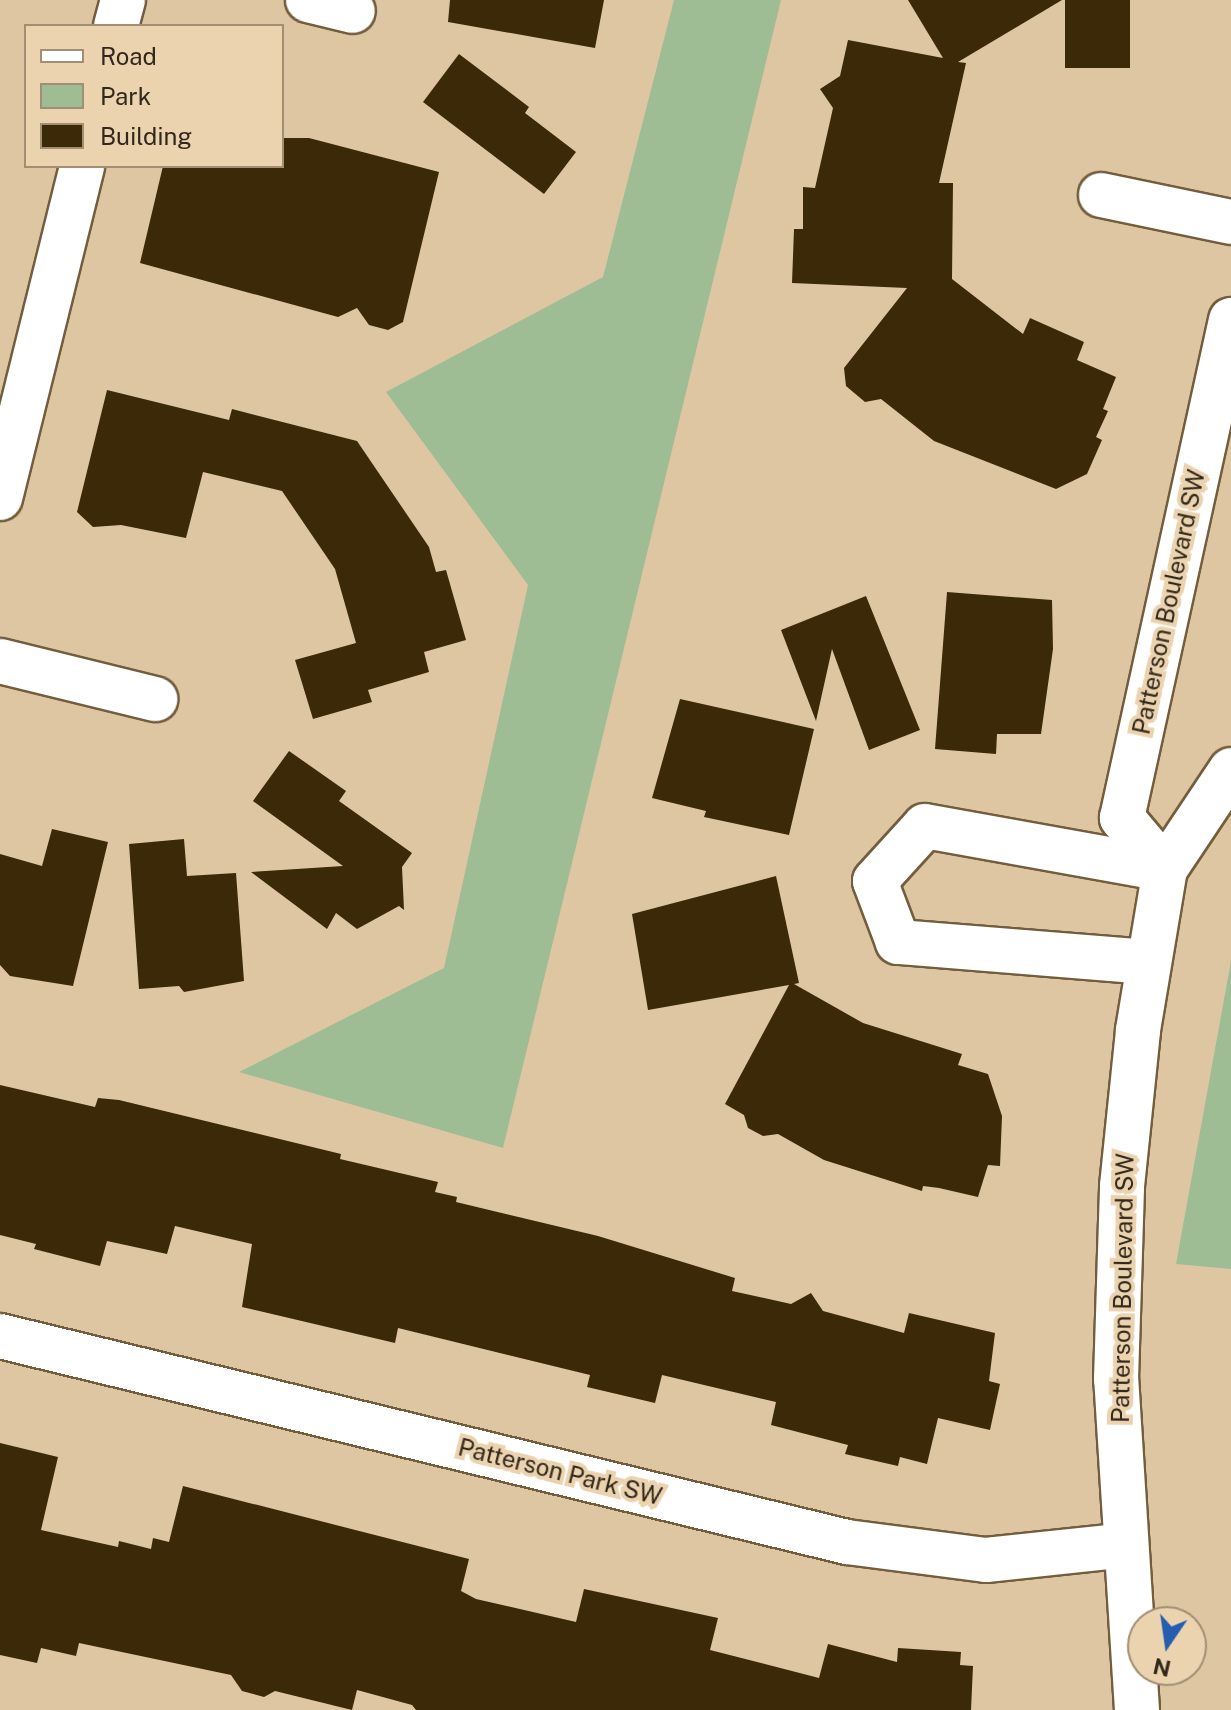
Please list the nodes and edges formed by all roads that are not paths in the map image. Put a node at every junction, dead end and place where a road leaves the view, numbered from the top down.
1 (123, 0) edge
2 (308, 0) edge
3 (353, 11) dead end
4 (117, 24) edge
5 (82, 168) edge
6 (1101, 195) dead end
7 (1231, 222) edge
8 (1231, 320) edge
9 (0, 498) edge
10 (0, 661) edge
11 (155, 699) dead end
12 (1231, 770) edge
13 (1165, 869) junction
14 (1148, 962) junction
15 (0, 1336) edge
16 (1126, 1545) junction
17 (1137, 1710) edge

1 - 4 street
2 - 3 street
5 - 9 street
6 - 7 street
8 - 13 street, Patterson Boulevard SW
10 - 11 street
12 - 13 street, Patterson Boulevard SW
13 - 14 street, Patterson Boulevard SW
13 - 14 street
14 - 16 street, Patterson Boulevard SW
15 - 16 street, Patterson Park SW
16 - 17 street, Patterson Boulevard SW

